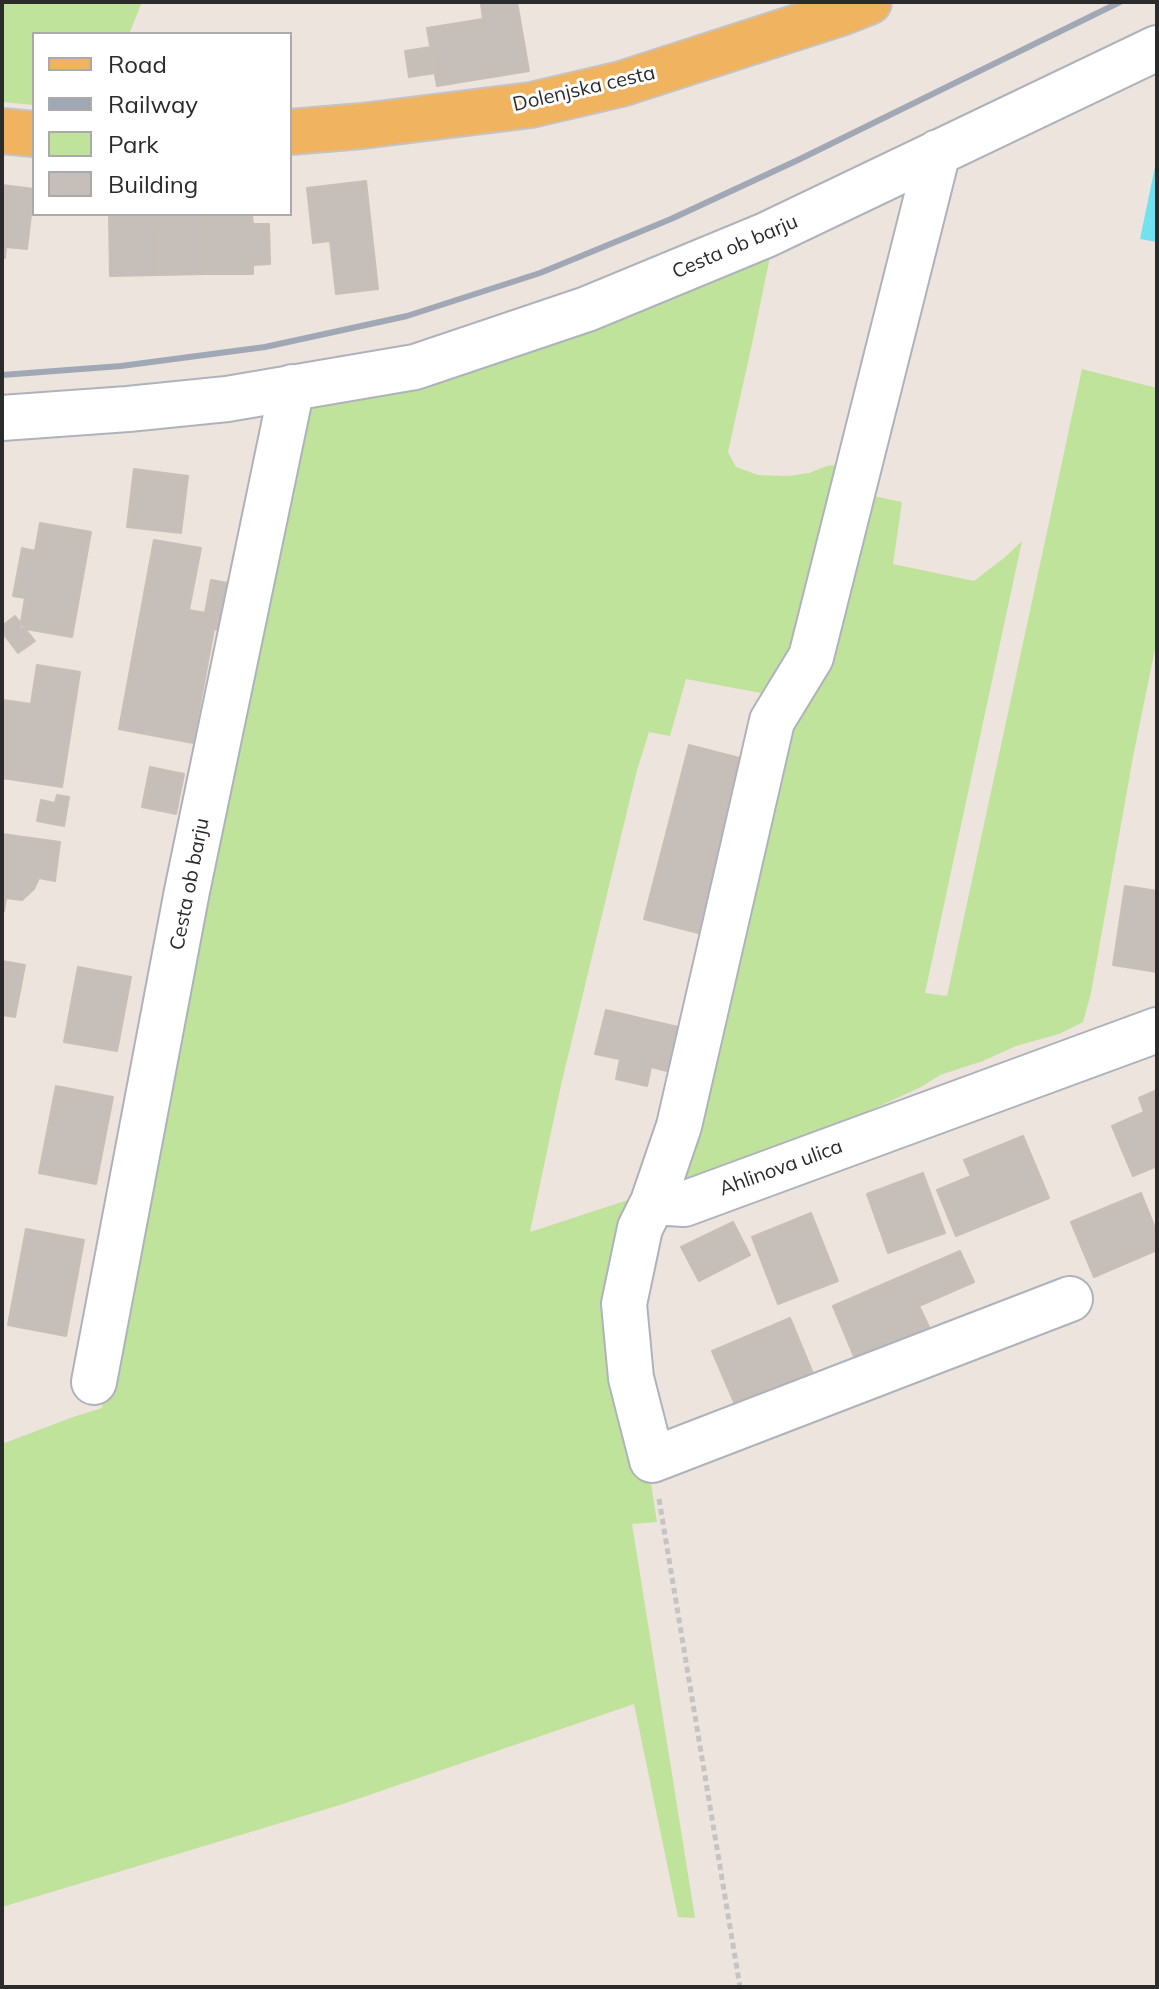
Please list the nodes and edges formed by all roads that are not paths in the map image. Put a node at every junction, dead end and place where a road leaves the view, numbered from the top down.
1 (869, 2) edge
2 (1157, 48) edge
3 (2, 131) edge
4 (292, 132) edge
5 (32, 134) edge
6 (938, 152) junction
7 (292, 387) junction
8 (2, 421) edge
9 (1157, 1030) edge
10 (653, 1202) junction
11 (1070, 1299) dead end
12 (94, 1382) dead end

1 - 4 main road, Dolenjska cesta
2 - 6 street, Cesta ob barju
3 - 5 main road
6 - 7 street, Cesta ob barju
6 - 10 street
7 - 8 street, Cesta ob barju
7 - 12 street, Cesta ob barju
9 - 10 street, Ahlinova ulica
10 - 11 street

